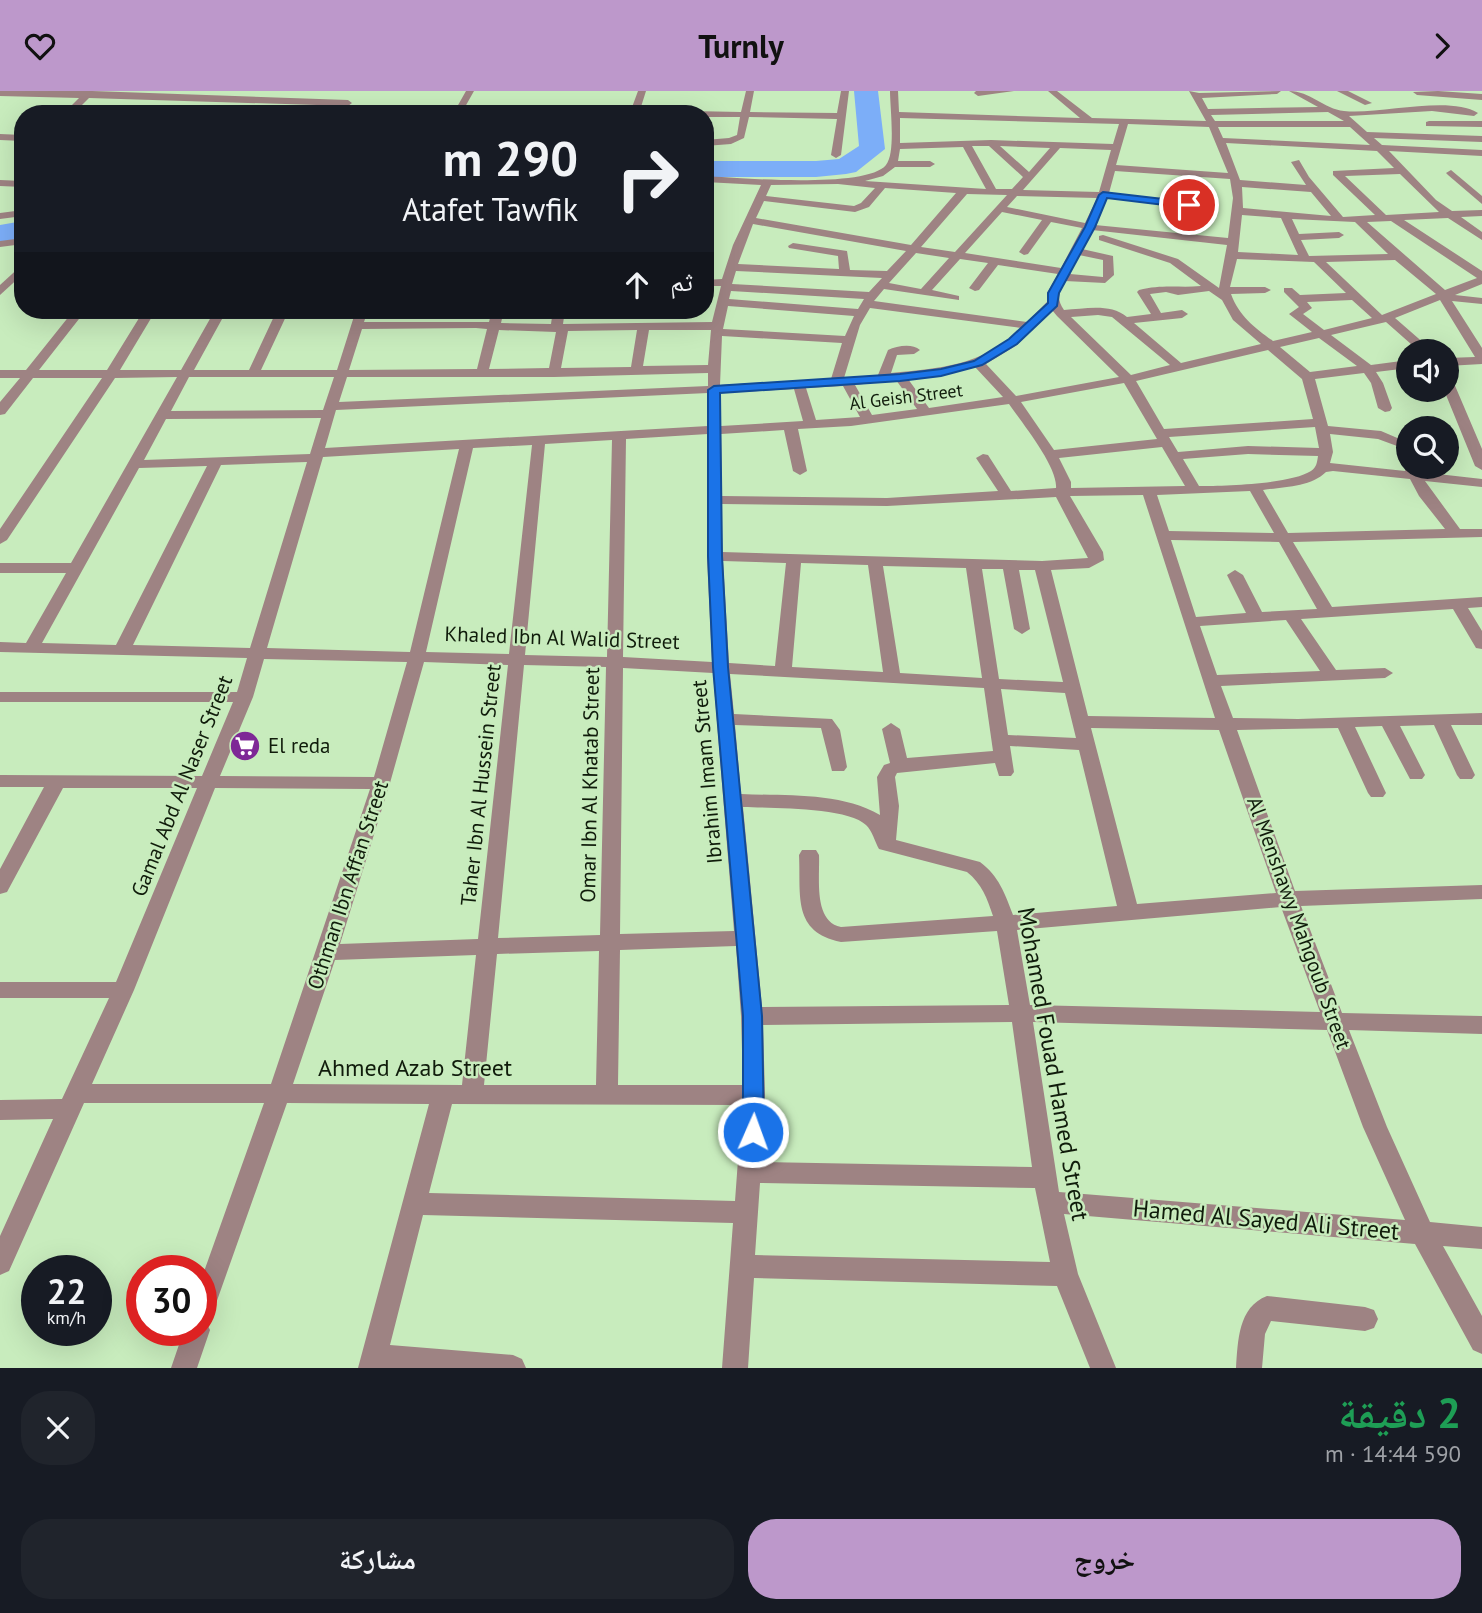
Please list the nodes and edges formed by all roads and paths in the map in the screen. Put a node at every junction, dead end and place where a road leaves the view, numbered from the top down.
1 (231, 91) edge
2 (750, 91) edge
3 (845, 91) edge
4 (894, 91) edge
5 (1010, 91) edge
6 (1052, 91) edge
7 (1277, 91) edge
8 (1293, 91) edge
9 (1341, 91) edge
10 (1416, 91) edge
11 (0, 93) edge
12 (90, 93) edge
13 (978, 93) edge
14 (1195, 94) edge
15 (220, 103) junction
16 (1368, 103) dead end
17 (76, 105) edge
18 (346, 105) edge
19 (1477, 105) edge
20 (1432, 108) junction
21 (1412, 109) junction
22 (1337, 111) junction
23 (1206, 112) junction
24 (714, 113) edge
25 (745, 113) junction
26 (894, 115) junction
27 (843, 116) junction
28 (1089, 120) junction
29 (1124, 121) junction
30 (1211, 124) junction
31 (1318, 124) junction
32 (1353, 124) junction
33 (1429, 124) junction
34 (1478, 124) edge
35 (1013, 131) junction
36 (1366, 135) junction
37 (1441, 137) junction
38 (1482, 139) edge
39 (1217, 140) junction
40 (714, 142) edge
41 (966, 143) junction
42 (991, 143) junction
43 (1059, 144) junction
44 (894, 146) junction
45 (1118, 147) junction
46 (1331, 147) junction
47 (1382, 150) junction
48 (1454, 152) junction
49 (1482, 153) edge
50 (836, 155) dead end
51 (1296, 162) dead end
52 (892, 164) junction
53 (930, 164) dead end
54 (1112, 168) junction
55 (1402, 171) junction
56 (1451, 173) dead end
57 (1030, 178) junction
58 (1235, 179) junction
59 (714, 181) edge
60 (840, 182) junction
61 (882, 186) junction
62 (1314, 188) junction
63 (764, 190) junction
64 (964, 191) junction
65 (993, 192) junction
66 (1018, 192) junction
67 (1481, 198) edge
68 (1102, 200) junction
69 (1002, 209) junction
70 (1188, 210) dead end
71 (1237, 211) junction
72 (1482, 213) edge
73 (1448, 215) junction
74 (1286, 216) junction
75 (1049, 218) junction
76 (1390, 219) junction
77 (750, 220) junction
78 (1340, 220) junction
79 (1359, 220) junction
80 (1088, 231) junction
81 (1140, 233) junction
82 (1339, 235) dead end
83 (1174, 237) junction
84 (1295, 237) junction
85 (1482, 237) edge
86 (793, 246) dead end
87 (1138, 248) junction
88 (914, 249) junction
89 (1232, 249) junction
90 (1077, 251) junction
91 (1024, 252) dead end
92 (1150, 253) junction
93 (959, 256) junction
94 (1398, 257) junction
95 (1311, 259) junction
96 (995, 261) junction
97 (1174, 261) junction
98 (845, 271) junction
99 (1154, 272) dead end
100 (1064, 274) junction
101 (891, 275) junction
102 (14, 277) edge
103 (1482, 278) edge
104 (714, 283) edge
105 (726, 284) junction
106 (881, 285) junction
107 (975, 288) dead end
108 (1210, 288) junction
109 (1265, 290) dead end
110 (0, 292) edge
111 (925, 292) junction
112 (1225, 295) junction
113 (1355, 296) junction
114 (1445, 297) junction
115 (955, 298) dead end
116 (1482, 301) edge
117 (867, 304) junction
118 (1057, 309) junction
119 (1182, 314) dead end
120 (1158, 317) junction
121 (73, 319) edge
122 (145, 319) edge
123 (216, 319) edge
124 (279, 319) edge
125 (359, 319) edge
126 (376, 319) edge
127 (496, 319) edge
128 (560, 319) edge
129 (1384, 319) junction
130 (1125, 321) junction
131 (494, 326) junction
132 (1030, 326) junction
133 (644, 327) junction
134 (560, 328) junction
135 (717, 329) junction
136 (1464, 331) junction
137 (1482, 333) edge
138 (1321, 334) junction
139 (1411, 339) edge
140 (849, 340) junction
141 (1270, 346) junction
142 (914, 350) dead end
143 (1482, 359) edge
144 (1459, 361) edge
145 (978, 363) junction
146 (1396, 365) edge
147 (1179, 367) junction
148 (1366, 367) junction
149 (714, 369) junction
150 (636, 371) junction
151 (482, 373) junction
152 (554, 373) junction
153 (0, 374) edge
154 (30, 374) junction
155 (111, 374) junction
156 (185, 374) junction
157 (253, 374) junction
158 (340, 374) junction
159 (1308, 376) junction
160 (900, 377) junction
161 (883, 379) junction
162 (1128, 379) junction
163 (841, 383) junction
164 (799, 385) junction
165 (714, 390) junction
166 (1013, 400) junction
167 (1456, 402) edge
168 (1385, 408) dead end
169 (329, 410) junction
170 (0, 411) edge
171 (926, 414) junction
172 (162, 415) junction
173 (868, 420) junction
174 (811, 424) junction
175 (790, 425) junction
176 (1322, 426) junction
177 (716, 430) junction
178 (619, 435) junction
179 (1163, 437) junction
180 (539, 439) junction
181 (1396, 441) edge
182 (467, 444) junction
183 (1326, 451) junction
184 (1050, 455) junction
185 (317, 456) junction
186 (1175, 456) junction
187 (983, 458) dead end
188 (216, 461) junction
189 (134, 464) junction
190 (1482, 466) edge
191 (1322, 468) junction
192 (800, 471) dead end
193 (1396, 471) edge
194 (1417, 479) edge
195 (1457, 479) edge
196 (1482, 483) edge
197 (1254, 487) junction
198 (1195, 491) junction
199 (1064, 492) junction
200 (1149, 492) junction
201 (1007, 495) junction
202 (716, 500) junction
203 (1455, 533) junction
204 (1482, 533) edge
205 (1162, 535) junction
206 (1284, 538) junction
207 (0, 540) edge
208 (715, 556) junction
209 (794, 558) junction
210 (875, 560) junction
211 (973, 563) junction
212 (1010, 565) junction
213 (1042, 566) junction
214 (0, 568) edge
215 (76, 568) junction
216 (1235, 575) dead end
217 (1482, 602) edge
218 (1457, 603) junction
219 (1327, 612) junction
220 (1290, 614) junction
221 (1256, 617) junction
222 (1190, 622) junction
223 (1022, 629) dead end
224 (1482, 644) edge
225 (0, 647) edge
226 (31, 648) junction
227 (122, 650) junction
228 (259, 652) junction
229 (418, 656) junction
230 (517, 659) junction
231 (615, 662) junction
232 (721, 667) junction
233 (783, 670) junction
234 (1385, 673) dead end
235 (1332, 676) junction
236 (892, 677) junction
237 (1211, 681) junction
238 (991, 683) junction
239 (1073, 688) junction
240 (0, 697) edge
241 (244, 697) junction
242 (725, 719) junction
243 (1440, 719) junction
244 (1482, 719) edge
245 (1388, 720) junction
246 (1081, 722) junction
247 (1343, 722) junction
248 (1227, 725) junction
249 (891, 729) dead end
250 (1086, 744) junction
251 (1003, 756) junction
252 (900, 765) junction
253 (838, 767) dead end
254 (1416, 775) dead end
255 (1466, 775) dead end
256 (211, 780) junction
257 (0, 781) edge
258 (57, 781) junction
259 (382, 783) junction
260 (1377, 793) dead end
261 (732, 800) junction
262 (886, 844) junction
263 (809, 855) dead end
264 (0, 887) edge
265 (1482, 892) edge
266 (1288, 899) junction
267 (1129, 913) junction
268 (1005, 923) junction
269 (744, 938) junction
270 (610, 941) junction
271 (487, 945) junction
272 (327, 952) junction
273 (0, 990) edge
274 (123, 990) junction
275 (1022, 1013) junction
276 (752, 1016) junction
277 (1336, 1020) junction
278 (1482, 1025) edge
279 (443, 1094) junction
280 (472, 1094) junction
281 (607, 1094) junction
282 (278, 1095) junction
283 (754, 1095) junction
284 (73, 1101) junction
285 (0, 1110) edge
286 (750, 1172) junction
287 (1046, 1178) junction
288 (1049, 1202) junction
289 (414, 1204) junction
290 (747, 1212) junction
291 (1423, 1234) junction
292 (1482, 1238) edge
293 (0, 1263) edge
294 (743, 1266) junction
295 (217, 1271) edge
296 (1065, 1274) junction
297 (1365, 1319) dead end
298 (1482, 1341) edge
299 (192, 1346) edge
300 (372, 1363) edge
301 (184, 1368) edge
302 (513, 1368) edge
303 (735, 1368) edge
304 (1103, 1368) edge
305 (1249, 1368) edge

1 - 15 street
2 - 25 street
3 - 27 street
4 - 26 street
5 - 13 street
6 - 28 street
7 - 14 street
8 - 22 street
9 - 16 street
10 - 19 street
10 - 20 street
11 - 12 street
12 - 15 street
12 - 17 street
14 - 23 street
15 - 18 street
19 - 20 street
19 - 34 street
20 - 21 street
21 - 22 street
21 - 33 street
22 - 23 street
22 - 32 street
23 - 30 street
24 - 25 street
25 - 27 street
25 - 40 street
26 - 35 street
26 - 44 street
27 - 50 street
28 - 29 street
28 - 35 street
29 - 30 street
29 - 45 street
30 - 31 street
30 - 39 street
31 - 32 street
31 - 46 street
32 - 36 street
33 - 34 street
33 - 37 street
35 - 42 street
35 - 43 street
36 - 37 street
36 - 47 street
37 - 38 street
37 - 48 street
39 - 46 street
39 - 58 street
41 - 42 street
41 - 44 street
41 - 65 street
42 - 57 street
43 - 45 street
43 - 57 street
44 - 52 street
45 - 54 street
46 - 47 street
47 - 48 street
47 - 55 street
48 - 49 street
51 - 62 street
52 - 53 street
52 - 60 street
54 - 58 street
54 - 68 street
55 - 73 street
55 - 76 street
56 - 67 street
57 - 66 street
58 - 62 street
58 - 71 street
59 - 63 street
60 - 61 street
60 - 63 street
61 - 63 street
61 - 64 street
62 - 78 street
63 - 77 street, Ibrahim Imam Street
64 - 65 street
64 - 88 street
65 - 66 street
66 - 68 street
66 - 69 street
68 - 70 street
68 - 80 street
69 - 75 street
69 - 93 street
71 - 74 street
71 - 89 street
72 - 73 street
73 - 76 street
73 - 85 street
74 - 78 street
74 - 84 street
75 - 80 street
75 - 91 street
76 - 79 street
76 - 103 street
77 - 88 street
77 - 105 street, Ibrahim Imam Street
78 - 79 street
79 - 94 street
80 - 81 street
80 - 87 street
80 - 90 street
81 - 83 street
81 - 87 street
82 - 84 street
83 - 89 street
83 - 97 street
84 - 95 street
86 - 98 street
87 - 92 street
88 - 93 street
88 - 101 street
89 - 95 street
89 - 112 street
90 - 100 street
90 - 100 street
92 - 97 street
92 - 99 street
93 - 96 street
93 - 111 street
94 - 95 street
94 - 114 street
95 - 113 street
96 - 100 street
96 - 107 street
97 - 108 street
98 - 101 street
98 - 105 street
100 - 118 street
101 - 106 street
102 - 110 street
103 - 114 street, Al Geish Street
104 - 105 street
105 - 117 street
105 - 117 street
105 - 135 street, Ibrahim Imam Street
106 - 111 street
106 - 117 street
108 - 112 street
108 - 120 street
109 - 112 street
111 - 115 street
112 - 141 street
113 - 129 street
113 - 138 street
114 - 116 street
114 - 129 street, Al Geish Street
114 - 136 street
117 - 132 street
117 - 140 street
118 - 130 street
118 - 132 street
118 - 162 street
119 - 120 street
120 - 130 street
121 - 154 street
122 - 155 street
123 - 156 street
124 - 157 street
125 - 158 street, Gamal Abd Al Naser Street
126 - 131 street
127 - 131 street
128 - 134 street
129 - 138 street, Al Geish Street
129 - 139 street
130 - 147 street
131 - 134 street
131 - 151 street
132 - 145 street
133 - 134 street
133 - 135 street
133 - 150 street
134 - 152 street
135 - 140 street
135 - 149 street, Ibrahim Imam Street
136 - 137 street
136 - 143 street
138 - 141 street, Al Geish Street
138 - 148 street
140 - 163 street
141 - 147 street, Al Geish Street
141 - 159 street
142 - 161 street
143 - 144 street
145 - 160 street
145 - 166 street
146 - 148 street
147 - 162 street, Al Geish Street
148 - 159 street
148 - 168 street
149 - 150 street
149 - 165 street, Ibrahim Imam Street
150 - 152 street
151 - 152 street
151 - 158 street
153 - 154 street
154 - 155 street
154 - 170 street
155 - 156 street
155 - 207 street
156 - 157 street
156 - 172 street
157 - 158 street
158 - 169 street, Gamal Abd Al Naser Street
159 - 176 street
160 - 161 street
160 - 171 street
161 - 163 street
162 - 166 street, Al Geish Street
162 - 179 street
163 - 164 street
163 - 173 street
164 - 165 street
164 - 174 street
165 - 169 street
165 - 177 street, Ibrahim Imam Street
166 - 171 street, Al Geish Street
166 - 184 street
167 - 190 street
169 - 172 street
169 - 185 street, Gamal Abd Al Naser Street
171 - 173 street, Al Geish Street
172 - 189 street
173 - 174 street, Al Geish Street
174 - 175 street, Al Geish Street
175 - 177 street, Al Geish Street
175 - 192 street
176 - 179 street
176 - 181 street
176 - 183 street
177 - 178 street, Al Geish Street
177 - 202 street, Ibrahim Imam Street
178 - 180 street, Al Geish Street
178 - 231 street, Omar Ibn Al Khatab Street
179 - 184 street
179 - 186 street
180 - 182 street, Al Geish Street
180 - 230 street, Taher Ibn Al Hussein Street
182 - 185 street, Al Geish Street
182 - 229 street, Othman Ibn Affan Street
183 - 186 street
183 - 191 street
184 - 199 street
185 - 188 street, Al Geish Street
185 - 228 street, Gamal Abd Al Naser Street
186 - 198 street
187 - 201 street
188 - 189 street, Al Geish Street
188 - 227 street
189 - 215 street
191 - 193 street
191 - 197 street
194 - 203 street
195 - 196 street
197 - 198 street
197 - 206 street
198 - 200 street
199 - 200 street
199 - 201 street
199 - 213 street
200 - 205 street, Al Menshawy Mahgoub Street
201 - 202 street
202 - 208 street, Ibrahim Imam Street
203 - 204 street
203 - 206 street
205 - 206 street
205 - 222 street, Al Menshawy Mahgoub Street
206 - 219 street
208 - 209 street
208 - 232 street, Ibrahim Imam Street
209 - 210 street
209 - 233 street
210 - 211 street
210 - 236 street
211 - 212 street
211 - 238 street
212 - 213 street
212 - 223 street
213 - 239 street
214 - 215 street
215 - 226 street
216 - 221 street
217 - 218 street
218 - 219 street
218 - 224 street
219 - 220 street
220 - 221 street
220 - 235 street
221 - 222 street
222 - 237 street, Al Menshawy Mahgoub Street
225 - 226 street, Khaled Ibn Al Walid Street
226 - 227 street, Khaled Ibn Al Walid Street
227 - 228 street, Khaled Ibn Al Walid Street
228 - 229 street, Khaled Ibn Al Walid Street
228 - 241 street, Gamal Abd Al Naser Street
229 - 230 street, Khaled Ibn Al Walid Street
229 - 259 street, Othman Ibn Affan Street
230 - 231 street, Khaled Ibn Al Walid Street
230 - 271 street, Taher Ibn Al Hussein Street
231 - 232 street, Khaled Ibn Al Walid Street
231 - 270 street, Omar Ibn Al Khatab Street
232 - 233 street, Khaled Ibn Al Walid Street
232 - 242 street, Ibrahim Imam Street
233 - 236 street, Khaled Ibn Al Walid Street
234 - 235 street
235 - 237 street
236 - 238 street, Khaled Ibn Al Walid Street
237 - 248 street, Al Menshawy Mahgoub Street
238 - 239 street, Khaled Ibn Al Walid Street
238 - 251 street
239 - 246 street
240 - 241 street
241 - 256 street, Gamal Abd Al Naser Street
242 - 253 street
242 - 261 street, Ibrahim Imam Street
243 - 244 street
243 - 245 street
243 - 255 street
245 - 247 street
245 - 254 street
246 - 248 street
246 - 250 street
247 - 248 street
247 - 260 street
248 - 266 street, Al Menshawy Mahgoub Street
249 - 252 street
250 - 251 street
250 - 267 street
251 - 252 street
252 - 262 street
256 - 258 street
256 - 259 street
256 - 274 street, Gamal Abd Al Naser Street
257 - 258 street
258 - 264 street
259 - 272 street, Othman Ibn Affan Street
261 - 262 street
261 - 269 street, Ibrahim Imam Street
262 - 268 street, Mohamed Fouad Hamed Street
263 - 268 street
265 - 266 street
266 - 267 street
266 - 277 street, Al Menshawy Mahgoub Street
267 - 268 street
268 - 275 street, Mohamed Fouad Hamed Street
269 - 270 street
269 - 276 street, Ibrahim Imam Street
270 - 271 street
270 - 281 street, Omar Ibn Al Khatab Street
271 - 272 street
271 - 280 street, Taher Ibn Al Hussein Street
272 - 282 street, Othman Ibn Affan Street
273 - 274 street
274 - 284 street, Gamal Abd Al Naser Street
275 - 276 street
275 - 277 street
275 - 287 street, Mohamed Fouad Hamed Street
276 - 283 street, Ibrahim Imam Street
277 - 278 street
277 - 291 street, Al Menshawy Mahgoub Street
279 - 280 street, Ahmed Azab Street
279 - 282 street, Ahmed Azab Street
279 - 289 street
280 - 281 street, Ahmed Azab Street
281 - 283 street, Ahmed Azab Street
282 - 284 street, Ahmed Azab Street
282 - 295 street, Othman Ibn Affan Street
283 - 286 street, Ibrahim Imam Street
284 - 285 street, Ahmed Azab Street
284 - 293 street, Gamal Abd Al Naser Street
286 - 287 street
286 - 290 street, Ibrahim Imam Street
287 - 288 street, Mohamed Fouad Hamed Street
288 - 291 street, Hamed Al Sayed Ali Street
288 - 296 street, Mohamed Fouad Hamed Street
289 - 290 street
289 - 300 street
290 - 294 street, Ibrahim Imam Street
291 - 292 street, Hamed Al Sayed Ali Street
291 - 298 street, Al Menshawy Mahgoub Street
294 - 296 street
294 - 303 street, Ibrahim Imam Street
296 - 304 street, Mohamed Fouad Hamed Street
297 - 305 street
299 - 301 street
300 - 302 street

